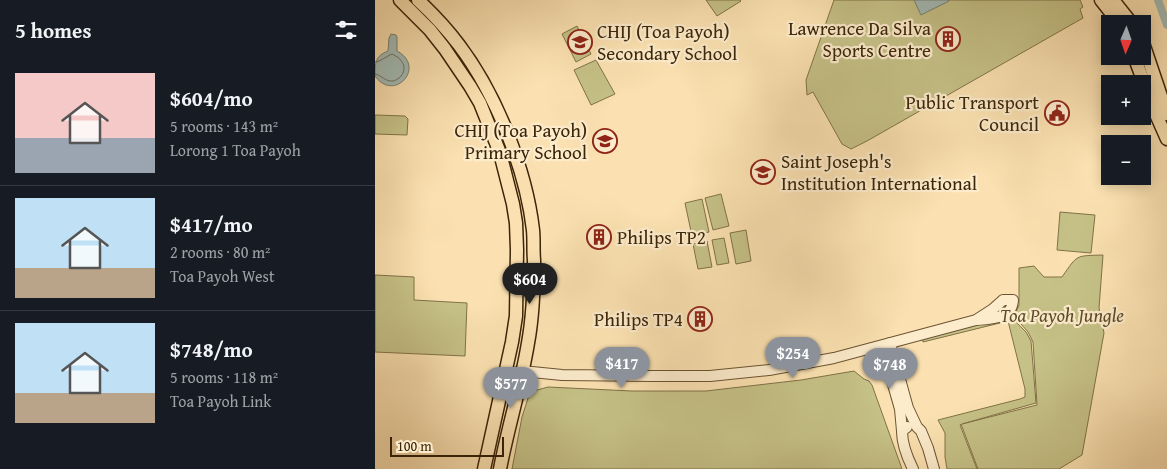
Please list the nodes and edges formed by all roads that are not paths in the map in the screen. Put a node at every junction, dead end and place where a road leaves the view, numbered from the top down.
1 (400, 0) edge
2 (418, 0) edge
3 (1101, 0) edge
4 (1113, 0) edge
5 (1113, 15) edge
6 (1126, 15) edge
7 (1138, 65) edge
8 (1150, 65) edge
9 (1167, 114) edge
10 (1167, 139) edge
11 (976, 320) dead end
12 (512, 342) junction
13 (528, 344) junction
14 (886, 345) junction
15 (525, 376) junction
16 (503, 382) junction
17 (917, 426) junction
18 (902, 431) junction
19 (484, 469) edge
20 (500, 469) edge
21 (913, 469) edge
22 (934, 469) edge

1 - 12 main road
2 - 13 main road
3 - 5 main road
4 - 6 main road
7 - 10 main road
8 - 9 main road
11 - 14 street
12 - 13 main road
12 - 16 main road
13 - 15 main road
14 - 15 street
14 - 17 street
14 - 18 street
15 - 16 street
15 - 20 main road
16 - 19 main road
17 - 18 street
17 - 22 street
18 - 21 street

